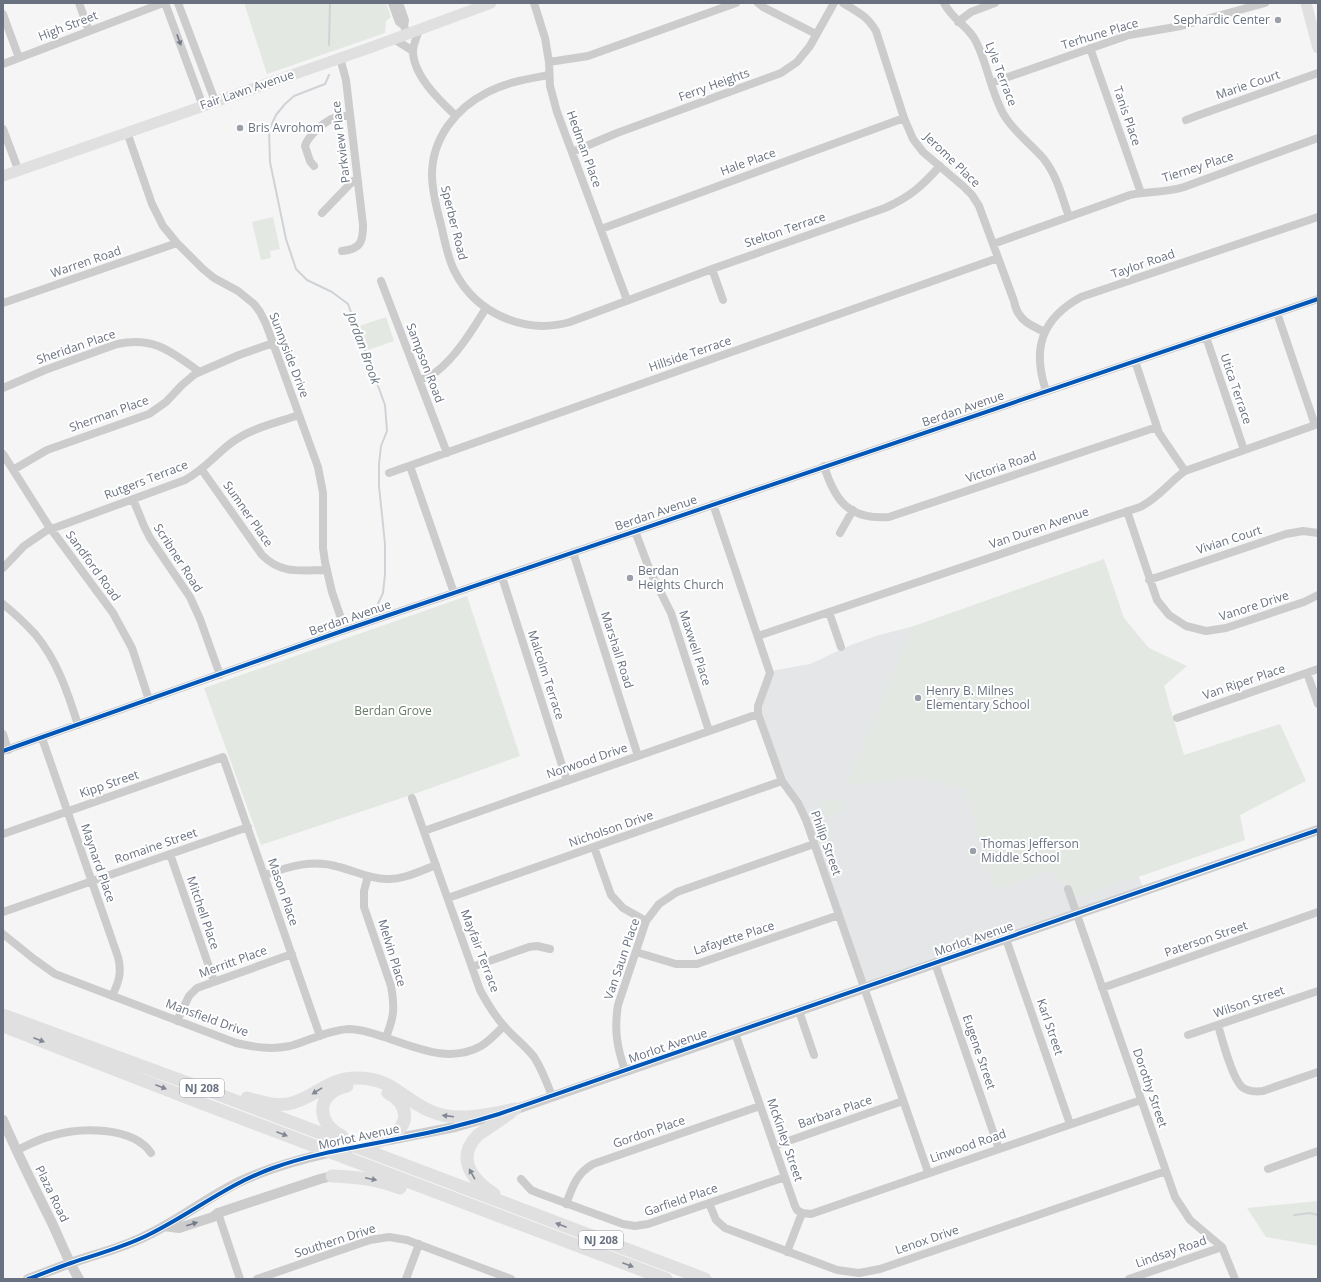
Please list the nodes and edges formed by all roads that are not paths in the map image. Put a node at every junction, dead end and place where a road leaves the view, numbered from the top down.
1 (79, 3) edge
2 (164, 3) edge
3 (178, 3) edge
4 (392, 3) edge
5 (399, 3) edge
6 (491, 3) edge
7 (534, 3) edge
8 (736, 3) edge
9 (758, 3) edge
10 (834, 3) edge
11 (844, 3) edge
12 (944, 3) edge
13 (994, 3) edge
14 (1265, 3) edge
15 (1306, 3) edge
16 (3, 14) edge
17 (958, 22) junction
18 (405, 30) junction
19 (419, 30) junction
20 (89, 31) junction
21 (816, 34) junction
22 (1316, 35) edge
23 (394, 39) junction
24 (1090, 48) junction
25 (1318, 48) edge
26 (413, 51) junction
27 (20, 58) junction
28 (340, 58) junction
29 (549, 62) junction
30 (3, 64) edge
31 (1318, 73) edge
32 (549, 75) junction
33 (991, 83) junction
34 (215, 102) junction
35 (204, 106) junction
36 (455, 115) junction
37 (350, 116) junction
38 (904, 118) junction
39 (1186, 120) dead end
40 (3, 129) edge
41 (127, 132) junction
42 (1318, 138) edge
43 (572, 152) junction
44 (314, 166) dead end
45 (940, 166) junction
46 (18, 170) junction
47 (3, 176) edge
48 (357, 178) junction
49 (1141, 193) junction
50 (322, 213) dead end
51 (1069, 217) junction
52 (1318, 217) edge
53 (601, 229) junction
54 (177, 243) junction
55 (993, 244) junction
56 (342, 250) dead end
57 (998, 258) junction
58 (712, 269) junction
59 (381, 281) dead end
60 (1318, 299) edge
61 (627, 300) junction
62 (723, 300) dead end
63 (3, 303) edge
64 (486, 308) junction
65 (1277, 313) junction
66 (1045, 332) junction
67 (1206, 337) junction
68 (273, 343) junction
69 (1135, 361) junction
70 (200, 372) junction
71 (419, 380) junction
72 (3, 388) edge
73 (1046, 391) junction
74 (299, 415) junction
75 (1316, 425) edge
76 (1156, 427) junction
77 (1244, 450) junction
78 (447, 453) junction
79 (3, 454) edge
80 (410, 466) junction
81 (824, 466) junction
82 (12, 470) junction
83 (202, 470) junction
84 (1185, 471) junction
85 (389, 473) dead end
86 (133, 499) junction
87 (713, 504) junction
88 (853, 510) junction
89 (1127, 511) junction
90 (51, 529) junction
91 (635, 531) junction
92 (840, 533) dead end
93 (1318, 533) edge
94 (573, 552) junction
95 (3, 568) edge
96 (327, 570) junction
97 (502, 577) junction
98 (1150, 580) junction
99 (454, 593) junction
100 (1318, 595) edge
101 (3, 604) edge
102 (829, 612) junction
103 (345, 630) junction
104 (758, 636) junction
105 (841, 647) dead end
106 (1318, 669) edge
107 (1307, 673) junction
108 (220, 675) junction
109 (149, 700) junction
110 (1318, 704) edge
111 (758, 714) junction
112 (1178, 718) dead end
113 (78, 725) junction
114 (708, 731) junction
115 (3, 734) edge
116 (42, 738) junction
117 (6, 750) edge
118 (223, 756) joint
119 (638, 756) junction
120 (567, 781) junction
121 (782, 782) junction
122 (412, 798) dead end
123 (67, 811) junction
124 (248, 827) junction
125 (424, 830) junction
126 (1318, 830) edge
127 (3, 834) edge
128 (814, 844) junction
129 (594, 847) junction
130 (170, 854) junction
131 (436, 865) junction
132 (265, 875) junction
133 (368, 876) junction
134 (92, 881) junction
135 (1068, 889) dead end
136 (448, 898) junction
137 (3, 912) edge
138 (1318, 912) edge
139 (1077, 914) junction
140 (839, 915) junction
141 (646, 921) junction
142 (3, 934) edge
143 (1006, 939) junction
144 (550, 949) dead end
145 (636, 952) junction
146 (292, 954) junction
147 (935, 963) junction
148 (472, 967) junction
149 (214, 981) junction
150 (864, 988) junction
151 (1102, 988) junction
152 (1318, 991) edge
153 (112, 996) junction
154 (799, 1011) junction
155 (3, 1014) edge
156 (176, 1021) junction
157 (1218, 1025) junction
158 (3, 1026) edge
159 (504, 1026) junction
160 (735, 1033) junction
161 (1188, 1035) dead end
162 (320, 1036) junction
163 (386, 1037) junction
164 (814, 1055) dead end
165 (625, 1071) junction
166 (1318, 1072) edge
167 (552, 1096) junction
168 (1141, 1100) junction
169 (903, 1101) junction
170 (760, 1106) junction
171 (515, 1109) junction
172 (1070, 1124) junction
173 (4, 1127) edge
174 (374, 1143) junction
175 (774, 1146) junction
176 (999, 1148) junction
177 (16, 1150) junction
178 (1318, 1151) edge
179 (151, 1152) dead end
180 (400, 1164) junction
181 (1268, 1169) dead end
182 (1166, 1171) junction
183 (928, 1172) junction
184 (332, 1176) joint
185 (785, 1177) junction
186 (521, 1179) dead end
187 (709, 1203) junction
188 (566, 1204) junction
189 (218, 1213) junction
190 (802, 1213) junction
191 (539, 1216) junction
192 (164, 1226) junction
193 (419, 1244) junction
194 (1222, 1247) junction
195 (592, 1251) junction
196 (787, 1252) junction
197 (70, 1263) junction
198 (1151, 1275) edge
199 (28, 1279) edge
200 (79, 1279) edge
201 (240, 1279) edge
202 (257, 1279) edge
203 (406, 1279) edge
204 (511, 1279) edge
205 (666, 1279) edge
206 (705, 1279) edge
207 (1129, 1279) edge
208 (1235, 1279) edge

1 - 20 street
2 - 20 street, High Street
2 -> 35 street
3 - 34 street
4 - 18 street
5 - 18 street
6 - 19 main road, Fair Lawn Avenue
7 - 29 street, Hedman Place
8 - 29 street
9 - 21 street
10 - 21 street, Ferry Heights
11 - 38 street, Jerome Place
12 - 17 street, Lyle Terrace
13 - 17 street
14 - 24 street, Terhune Place
15 - 22 main road
16 - 27 street
17 - 33 street, Lyle Terrace
18 - 19 main road, Fair Lawn Avenue
18 - 23 main road, Fair Lawn Avenue
19 - 26 street
20 - 27 street, High Street
21 - 43 street, Ferry Heights
22 - 25 main road
23 - 26 street
23 - 28 main road, Fair Lawn Avenue
24 - 33 street, Terhune Place
24 - 49 street, Tanis Place
26 - 36 street
27 - 30 street, High Street
28 - 34 main road, Fair Lawn Avenue
28 - 37 street, Parkview Place
29 - 32 street, Hedman Place
31 - 39 street, Marie Court
32 - 36 street, Sperber Road
32 - 43 street, Hedman Place
33 - 51 street, Lyle Terrace
34 - 35 main road, Fair Lawn Avenue
35 - 41 main road, Fair Lawn Avenue
36 - 64 street, Sperber Road
37 - 44 street
37 - 48 street, Parkview Place
38 - 45 street, Jerome Place
38 - 53 street, Hale Place
40 - 46 street
41 - 46 main road, Fair Lawn Avenue
41 - 54 street, Sunnyside Drive
42 - 49 street, Tierney Place
43 - 53 street, Hedman Place
45 - 55 street, Jerome Place
45 - 58 street, Stelton Terrace
46 - 47 main road, Fair Lawn Avenue
48 - 50 street
48 - 56 street, Parkview Place
49 - 51 street, Tierney Place
51 - 55 street, Tierney Place
52 - 66 street, Taylor Road
53 - 61 street, Hedman Place
54 - 63 street, Warren Road
54 - 68 street, Sunnyside Drive
55 - 57 street, Jerome Place
57 - 66 street, Jerome Place
57 - 78 street, Hillside Terrace
58 - 61 street, Stelton Terrace
58 - 62 street
59 - 71 street, Sampson Road
60 - 65 street, Berdan Avenue
61 - 64 street, Sperber Road
64 - 71 street
65 - 67 street, Berdan Avenue
65 - 75 street
66 - 73 street, Taylor Road
67 - 69 street, Berdan Avenue
67 - 77 street, Utica Terrace
68 - 70 street, Sherman Place
68 - 74 street, Sunnyside Drive
69 - 73 street, Berdan Avenue
69 - 76 street
70 - 72 street, Sheridan Place
70 - 82 street, Sherman Place
71 - 78 street, Sampson Road
73 - 81 street, Berdan Avenue
74 - 83 street, Rutgers Terrace
74 - 96 street, Sunnyside Drive
75 - 77 street, Van Duren Avenue
76 - 84 street
76 - 88 street, Victoria Road
77 - 84 street, Van Duren Avenue
78 - 80 street, Hillside Terrace
79 - 82 street, Sandford Road
80 - 85 street, Hillside Terrace
80 - 99 street
81 - 87 street, Berdan Avenue
81 - 88 street, Victoria Road
82 - 90 street, Sandford Road
83 - 86 street, Rutgers Terrace
83 - 96 street, Sumner Place
84 - 89 street, Van Duren Avenue
86 - 90 street, Rutgers Terrace
86 - 108 street, Scribner Road
87 - 91 street, Berdan Avenue
87 - 104 street
88 - 92 street
89 - 98 street, Vanore Drive
89 - 102 street, Van Duren Avenue
90 - 95 street, Rutgers Terrace
90 - 109 street, Sandford Road
91 - 94 street, Berdan Avenue
91 - 114 street, Maxwell Place
93 - 98 street, Vivian Court
94 - 97 street, Berdan Avenue
94 - 119 street, Marshall Road
96 - 103 street, Sunnyside Drive
97 - 99 street, Berdan Avenue
97 - 120 street, Malcolm Terrace
98 - 100 street, Vanore Drive
99 - 103 street, Berdan Avenue
101 - 113 street
102 - 104 street, Van Duren Avenue
102 - 105 street
103 - 108 street, Berdan Avenue
104 - 111 street
106 - 107 street, Van Riper Place
107 - 110 street
107 - 112 street, Van Riper Place
108 - 109 street, Berdan Avenue
109 - 113 street, Berdan Avenue
111 - 114 street, Norwood Drive
111 - 121 street, Philip Street
113 - 116 street, Berdan Avenue
114 - 119 street, Norwood Drive
115 - 117 street
116 - 117 street, Berdan Avenue
116 - 123 street, Maynard Place
118 - 123 street, Kipp Street
118 - 124 street, Mason Place
119 - 120 street, Norwood Drive
120 - 125 street, Norwood Drive
121 - 128 street, Philip Street
121 - 129 street, Nicholson Drive
122 - 125 street, Mayfair Terrace
123 - 127 street, Kipp Street
123 - 134 street, Maynard Place
124 - 130 street, Romaine Street
124 - 132 street, Mason Place
125 - 131 street, Mayfair Terrace
126 - 139 street, Morlot Avenue
128 - 140 street, Philip Street
128 - 141 street, Van Saun Place
129 - 136 street, Nicholson Drive
129 - 141 street
130 - 134 street, Romaine Street
130 - 149 street, Mitchell Place
131 - 133 street
131 - 136 street, Mayfair Terrace
132 - 133 street
132 - 146 street, Mason Place
133 - 163 street, Melvin Place
134 - 137 street, Romaine Street
134 - 153 street, Maynard Place
135 - 139 street, Dorothy Street
136 - 148 street, Mayfair Terrace
138 - 151 street, Paterson Street
139 - 143 street, Morlot Avenue
139 - 151 street, Dorothy Street
140 - 145 street, Lafayette Place
140 - 150 street, Philip Street
141 - 145 street, Van Saun Place
142 - 153 street, Mansfield Drive
143 - 147 street, Morlot Avenue
143 - 172 street, Karl Street
144 - 148 street
145 - 165 street, Van Saun Place
146 - 149 street, Merritt Place
146 - 162 street, Mason Place
147 - 150 street, Morlot Avenue
147 - 176 street, Eugene Street
148 - 159 street, Mayfair Terrace
149 - 156 street, Merritt Place
150 - 154 street, Morlot Avenue
150 - 169 street, Philip Street
151 - 168 street, Dorothy Street
152 - 157 street, Wilson Street
153 - 156 street, Mansfield Drive
154 - 160 street, Morlot Avenue
154 - 164 street
171 -> 155 highway
155 - 180 highway, NJ 208
156 - 162 street, Mansfield Drive
157 - 161 street, Wilson Street
157 - 166 street
158 -> 195 highway, NJ 208
159 - 163 street, Mansfield Drive
159 - 167 street, Mayfair Terrace
160 - 165 street, Morlot Avenue
160 - 170 street, McKinley Street
162 - 163 street, Mansfield Drive
165 - 167 street, Morlot Avenue
167 - 171 street, Morlot Avenue
168 - 172 street, Linwood Road
168 - 182 street, Dorothy Street
169 - 175 street, Barbara Place
169 - 183 street, Philip Street
170 - 175 street, McKinley Street
170 - 188 street, Gordon Place
171 - 174 street, Morlot Avenue
191 -> 171 highway
172 - 176 street, Linwood Road
173 - 177 street, Plaza Road
174 - 180 highway
174 - 192 street, Morlot Avenue
175 - 185 street, McKinley Street
176 - 183 street, Linwood Road
177 - 179 street
177 - 197 street, Plaza Road
178 - 181 street
180 - 191 highway, NJ 208
182 - 194 street, Dorothy Street
182 - 196 street, Lenox Drive
183 - 190 street, Linwood Road
184 - 189 street
184 -> 195 highway
185 - 187 street, Garfield Place
185 - 190 street, McKinley Street
186 - 188 street, Garfield Place
187 - 188 street, Garfield Place
187 - 196 street, Lenox Drive
192 -> 189 street
189 - 201 street
190 - 196 street
206 -> 191 highway, NJ 208
192 - 197 street, Morlot Avenue
193 - 202 street, Southern Drive
193 - 203 street
193 - 204 street, Southern Drive
194 - 198 street, Lindsay Road
194 - 208 street, Dorothy Street
195 -> 205 highway, NJ 208
197 - 199 street, Morlot Avenue
197 - 200 street, Plaza Road
198 - 207 street, Lindsay Road

